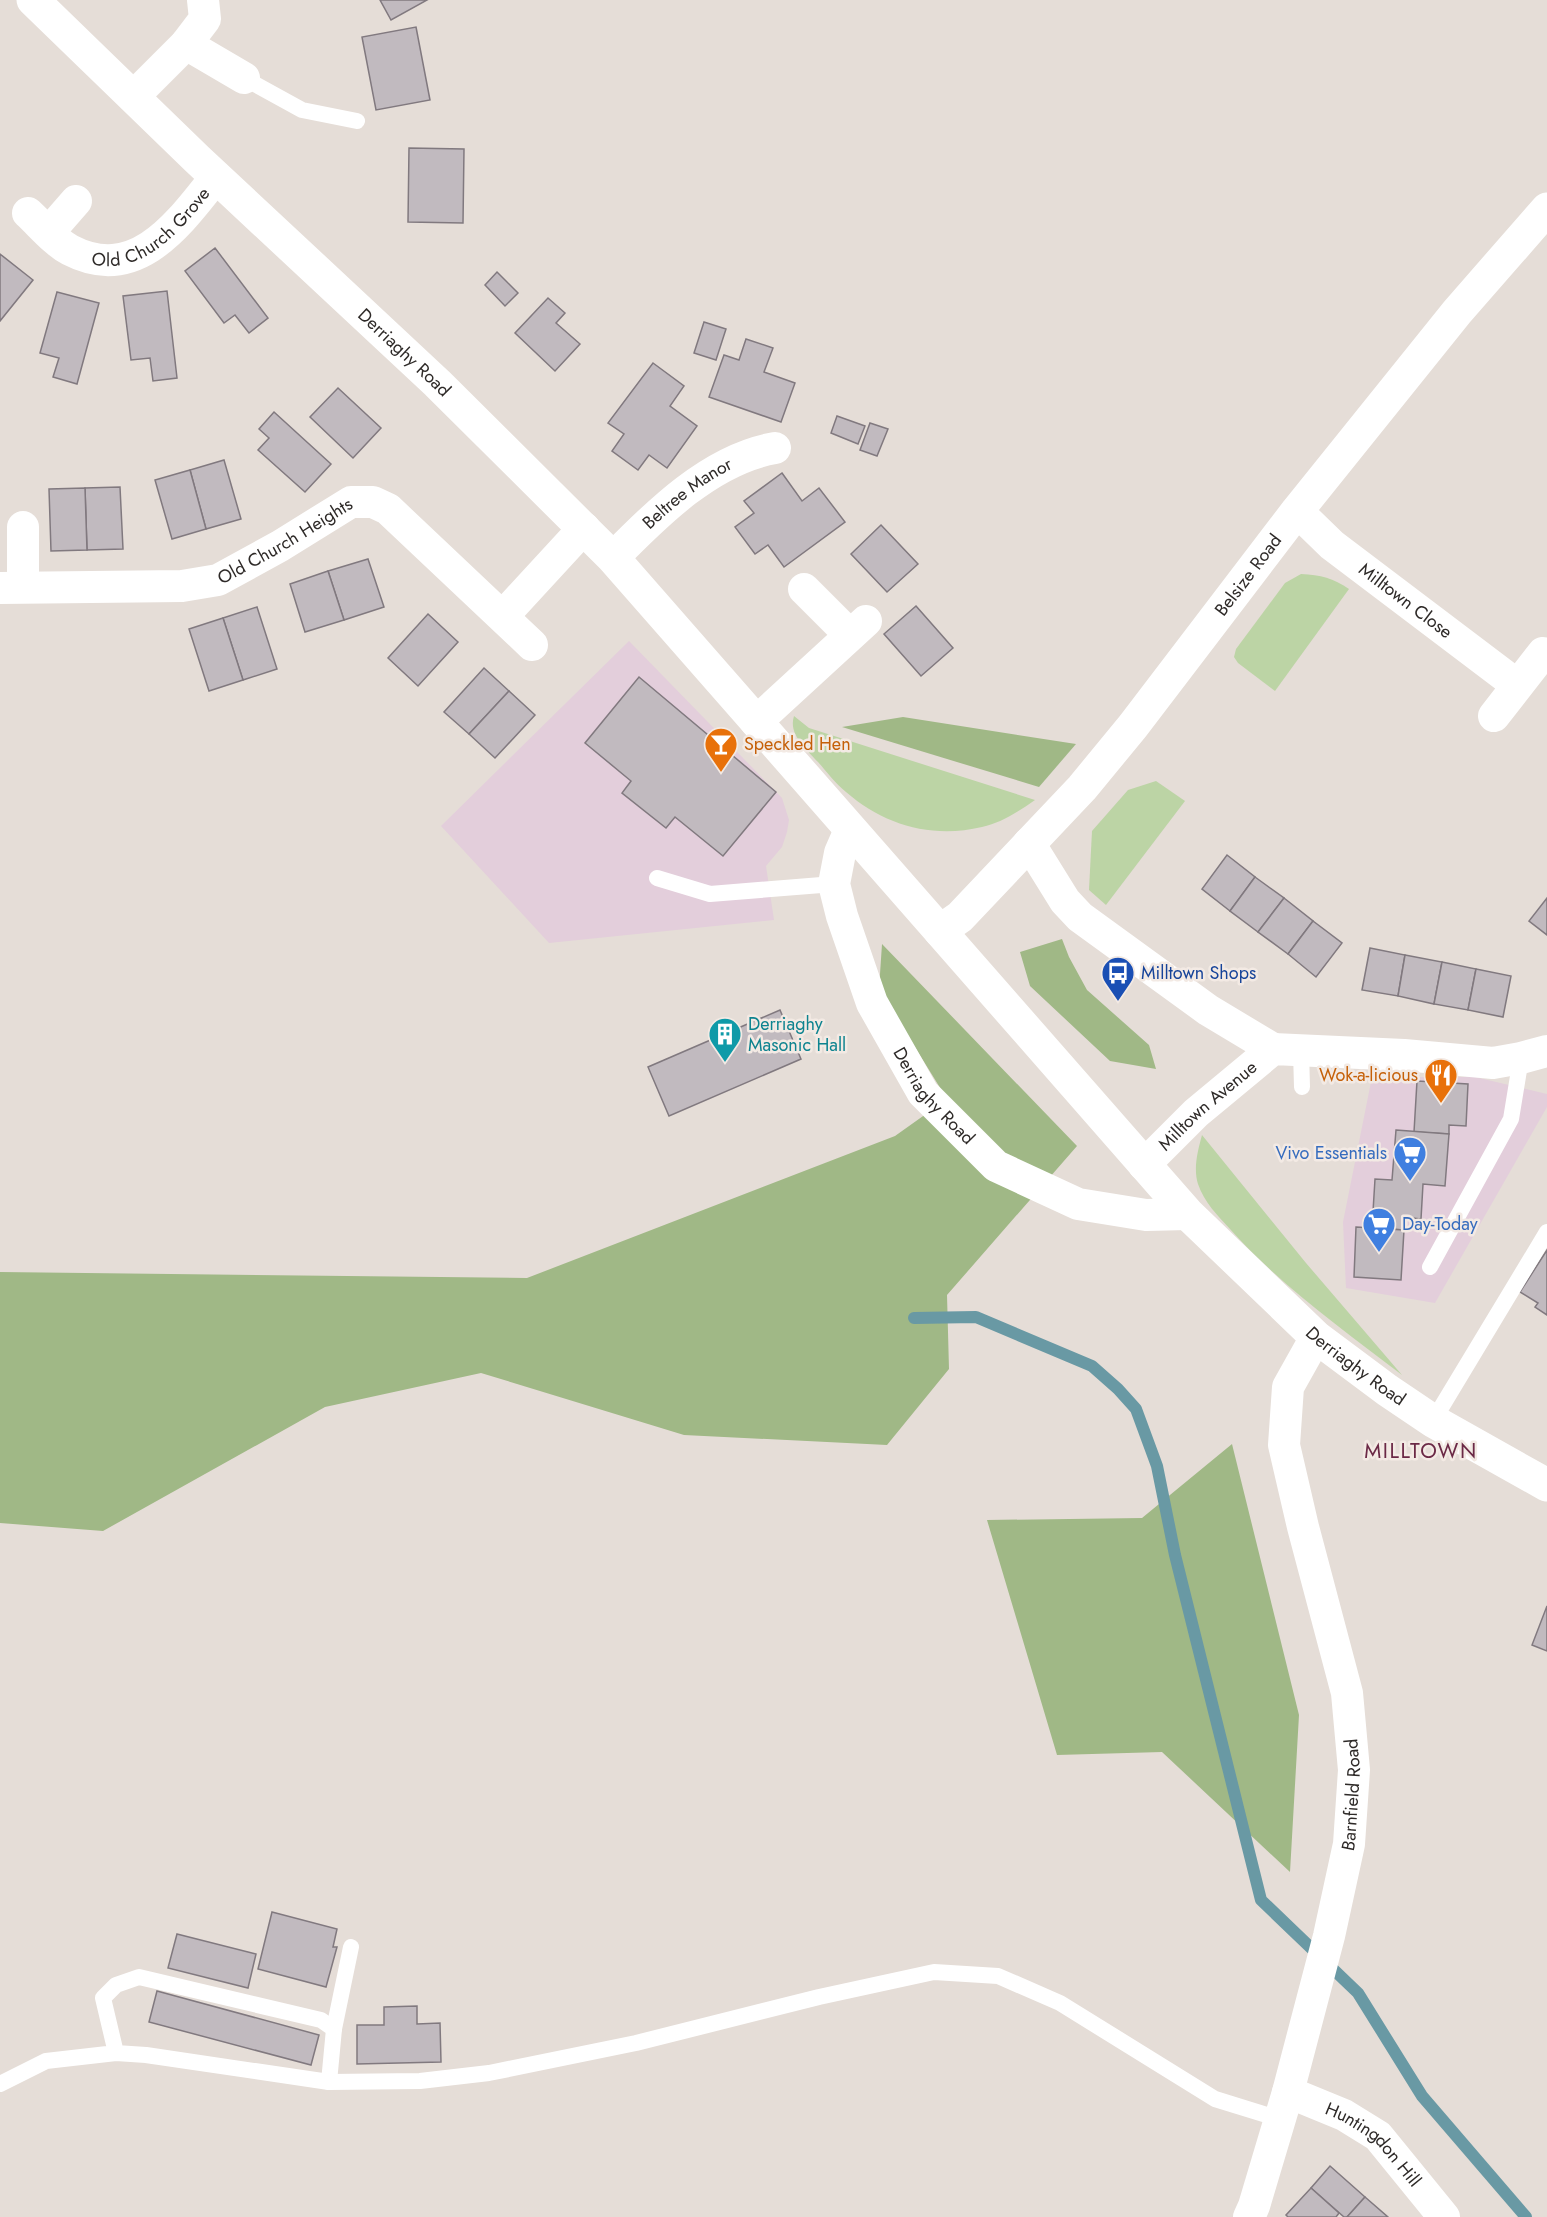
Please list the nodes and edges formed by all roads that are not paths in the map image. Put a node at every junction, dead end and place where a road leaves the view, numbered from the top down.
1 (33, 0) edge
2 (203, 0) edge
3 (186, 44) junction
4 (244, 78) joint
5 (133, 97) junction
6 (357, 121) dead end
7 (216, 177) junction
8 (76, 201) dead end
9 (1547, 209) edge
10 (775, 448) dead end
11 (1297, 511) junction
12 (23, 527) dead end
13 (584, 528) junction
14 (614, 558) junction
15 (11, 588) edge
16 (804, 589) dead end
17 (503, 616) junction
18 (532, 645) dead end
19 (1543, 653) dead end
20 (1517, 685) junction
21 (1494, 716) dead end
22 (756, 722) junction
23 (850, 830) junction
24 (1029, 843) junction
25 (657, 878) dead end
26 (834, 884) junction
27 (940, 931) junction
28 (1287, 1050) junction
29 (1534, 1055) edge
30 (1302, 1087) dead end
31 (1144, 1165) junction
32 (1188, 1214) junction
33 (1547, 1232) edge
34 (1430, 1267) dead end
35 (1316, 1337) junction
36 (1433, 1420) junction
37 (1547, 1485) edge
38 (351, 1947) dead end
39 (334, 2028) junction
40 (116, 2053) junction
41 (329, 2082) junction
42 (0, 2084) edge
43 (1284, 2105) junction
44 (1249, 2217) edge
45 (1444, 2217) edge

1 - 5 street, Derriaghy Road
2 - 3 street
3 - 4 street
3 - 5 street
4 - 6 lane
5 - 7 street, Derriaghy Road
7 - 8 street, Old Church Grove
7 - 13 street, Derriaghy Road
9 - 11 street, Belsize Road
10 - 14 street, Beltree Manor
11 - 20 street, Milltown Close
11 - 24 street, Belsize Road
12 - 15 street, Old Church Heights
13 - 14 street, Derriaghy Road
13 - 17 street
14 - 22 street, Derriaghy Road
15 - 17 street, Old Church Heights
16 - 22 street
17 - 18 street, Old Church Heights
19 - 20 street
20 - 21 street
22 - 23 street, Derriaghy Road
23 - 26 street, Derriaghy Road
23 - 27 street, Derriaghy Road
24 - 27 street, Belsize Road
24 - 28 street, Milltown Avenue
25 - 26 lane
26 - 32 street, Derriaghy Road
27 - 31 street, Derriaghy Road
28 - 29 street, Milltown Avenue
28 - 30 lane
28 - 31 street, Milltown Avenue
29 - 34 lane
31 - 32 street, Derriaghy Road
32 - 35 street, Derriaghy Road
33 - 36 lane
35 - 36 street, Derriaghy Road
35 - 43 street, Barnfield Road
36 - 37 street, Derriaghy Road
38 - 39 lane
39 - 40 lane
39 - 41 lane
40 - 41 lane
40 - 42 lane
41 - 43 lane
43 - 44 street, Barnfield Road
43 - 45 street, Huntingdon Hill

